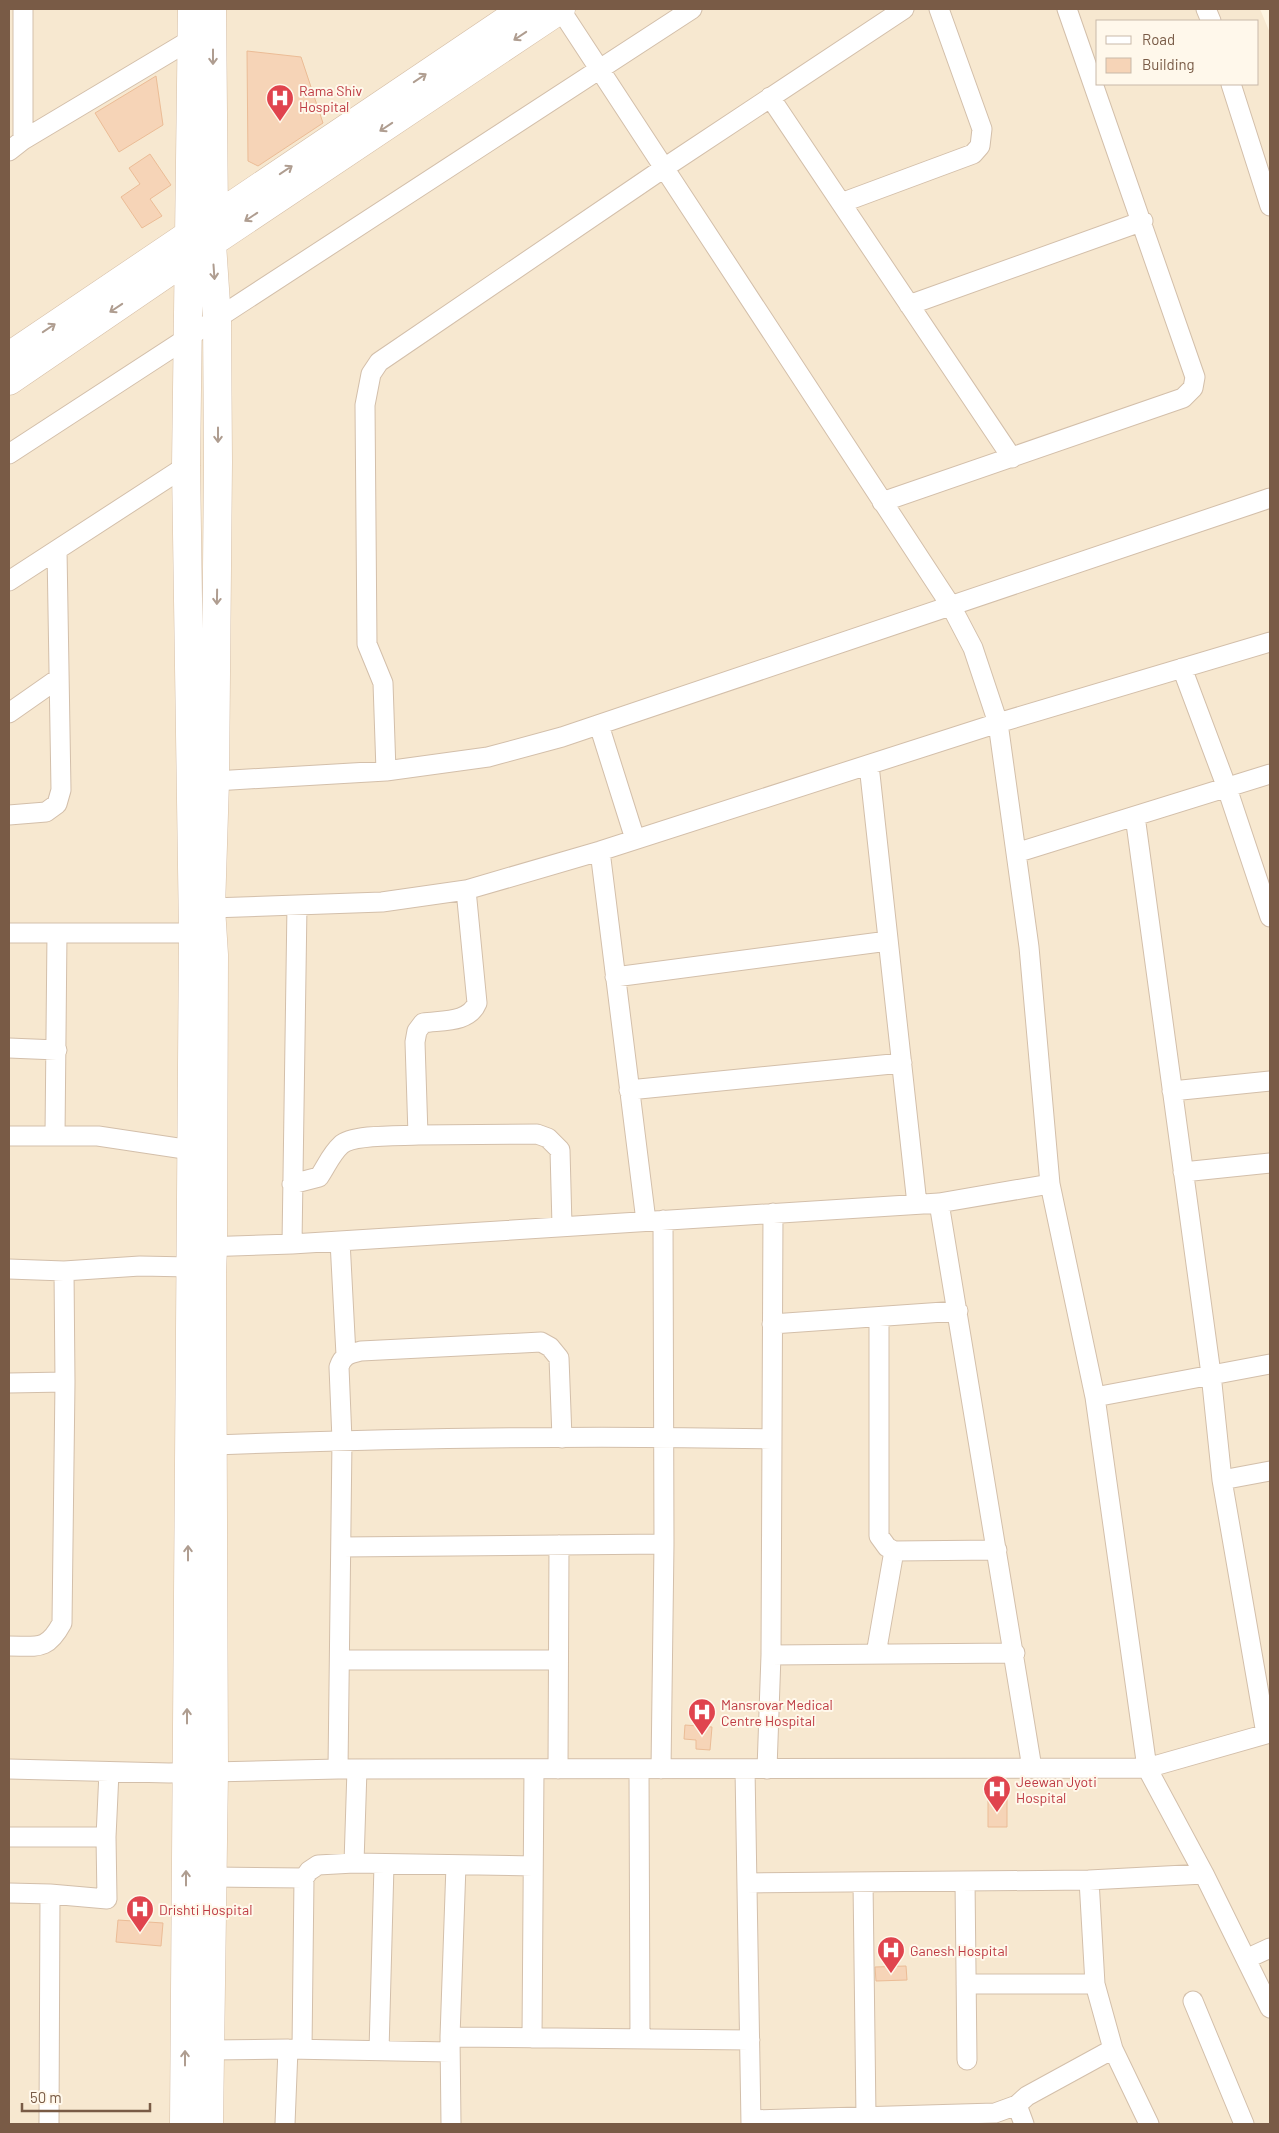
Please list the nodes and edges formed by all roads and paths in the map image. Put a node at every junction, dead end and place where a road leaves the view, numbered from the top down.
1 (23, 9) edge
2 (192, 9) edge
3 (212, 9) edge
4 (523, 9) edge
5 (561, 9) edge
6 (692, 9) edge
7 (904, 9) edge
8 (939, 9) edge
9 (1067, 9) edge
10 (192, 39) junction
11 (600, 70) junction
12 (1232, 85) edge
13 (770, 97) junction
14 (16, 145) edge
15 (664, 168) junction
16 (841, 203) junction
17 (1270, 206) edge
18 (1142, 221) junction
19 (201, 238) junction
20 (909, 305) junction
21 (217, 319) junction
22 (190, 336) junction
23 (9, 356) edge
24 (9, 381) edge
25 (9, 454) edge
26 (1012, 458) junction
27 (186, 466) junction
28 (1270, 498) edge
29 (882, 502) junction
30 (57, 550) junction
31 (9, 581) edge
32 (951, 606) junction
33 (1270, 642) edge
34 (1182, 668) junction
35 (58, 678) junction
36 (9, 713) edge
37 (998, 724) junction
38 (599, 725) junction
39 (869, 765) junction
40 (386, 771) junction
41 (1270, 774) edge
42 (215, 781) junction
43 (1227, 788) junction
44 (9, 815) edge
45 (1135, 816) junction
46 (635, 839) junction
47 (600, 851) junction
48 (1016, 853) junction
49 (466, 890) junction
50 (297, 905) junction
51 (1270, 917) edge
52 (206, 925) junction
53 (9, 933) edge
54 (57, 933) junction
55 (888, 941) junction
56 (615, 977) junction
57 (9, 1048) edge
58 (57, 1050) junction
59 (902, 1063) junction
60 (1270, 1081) edge
61 (629, 1090) junction
62 (1172, 1091) junction
63 (418, 1135) junction
64 (9, 1136) edge
65 (55, 1136) junction
66 (191, 1150) junction
67 (1270, 1163) edge
68 (1183, 1172) junction
69 (292, 1184) junction
70 (1050, 1184) junction
71 (939, 1203) junction
72 (918, 1204) junction
73 (772, 1213) junction
74 (654, 1220) junction
75 (562, 1226) junction
76 (340, 1241) junction
77 (292, 1244) junction
78 (198, 1253) junction
79 (9, 1269) edge
80 (64, 1271) junction
81 (958, 1312) junction
82 (879, 1317) junction
83 (772, 1324) junction
84 (346, 1355) junction
85 (1270, 1364) edge
86 (1211, 1374) junction
87 (65, 1382) junction
88 (9, 1383) edge
89 (1094, 1397) junction
90 (664, 1436) junction
91 (562, 1438) junction
92 (771, 1438) junction
93 (342, 1440) junction
94 (214, 1445) junction
95 (1270, 1471) edge
96 (1222, 1480) junction
97 (664, 1544) junction
98 (559, 1545) junction
99 (342, 1547) junction
100 (997, 1550) junction
101 (894, 1551) junction
102 (9, 1646) edge
103 (1015, 1653) junction
104 (876, 1654) junction
105 (771, 1655) junction
106 (340, 1660) junction
107 (558, 1660) junction
108 (1268, 1733) edge
109 (767, 1768) junction
110 (1032, 1768) junction
111 (1147, 1768) junction
112 (9, 1769) edge
113 (348, 1769) junction
114 (534, 1769) junction
115 (558, 1769) junction
116 (639, 1769) junction
117 (662, 1769) junction
118 (745, 1769) junction
119 (214, 1771) junction
120 (109, 1772) junction
121 (187, 1773) junction
122 (9, 1837) edge
123 (106, 1837) junction
124 (354, 1863) junction
125 (384, 1865) junction
126 (456, 1865) junction
127 (533, 1866) junction
128 (1204, 1874) junction
129 (213, 1877) junction
130 (304, 1878) junction
131 (1089, 1880) junction
132 (966, 1881) junction
133 (863, 1882) junction
134 (747, 1883) junction
135 (9, 1894) edge
136 (50, 1894) junction
137 (1270, 1948) edge
138 (1246, 1959) junction
139 (966, 1984) junction
140 (1095, 1984) junction
141 (1193, 2002) dead end
142 (1270, 2008) edge
143 (532, 2038) junction
144 (640, 2039) junction
145 (750, 2040) junction
146 (450, 2044) junction
147 (295, 2049) junction
148 (1113, 2049) junction
149 (211, 2050) junction
150 (379, 2051) junction
151 (967, 2060) dead end
152 (1017, 2105) junction
153 (866, 2117) junction
154 (751, 2122) edge
155 (49, 2124) edge
156 (184, 2124) edge
157 (209, 2124) edge
158 (285, 2124) edge
159 (451, 2124) edge
160 (1024, 2124) edge
161 (1149, 2124) edge
162 (1244, 2124) edge

1 - 14 street
2 - 10 street
3 -> 19 street
19 -> 4 street
5 - 11 street
5 -> 19 street
6 - 11 street
7 - 13 street
8 - 16 street
9 - 18 street
10 - 14 street
10 - 19 street
11 - 15 street
11 - 21 street
12 - 17 street
13 - 15 street
13 - 16 street
15 - 29 street
15 - 40 street
16 - 20 street
18 - 20 street
18 - 26 street
19 -> 21 street
19 - 22 street
23 -> 19 street
19 -> 24 street
20 - 26 street
21 - 22 street
21 -> 42 street
22 - 25 street
22 - 27 street
26 - 29 street
27 - 30 street
27 - 52 street
28 - 32 street
29 - 32 street
30 - 31 street
30 - 35 street
32 - 37 street
32 - 38 street
33 - 34 street
34 - 37 street
34 - 43 street
35 - 36 street
35 - 44 street
37 - 39 street
37 - 48 street
38 - 40 street
38 - 46 street
39 - 46 street
39 - 55 street
40 - 42 street
41 - 43 street
42 - 52 street
43 - 45 street
43 - 51 street
45 - 48 street
45 - 62 street
46 - 47 street
47 - 49 street
47 - 56 street
48 - 70 street
49 - 50 street
49 - 63 street
50 - 52 street
50 - 69 street
52 - 54 street
52 - 66 street
52 - 78 street
53 - 54 street
54 - 58 street
55 - 56 street
55 - 59 street
56 - 61 street
57 - 58 street
58 - 65 street
59 - 61 street
59 - 72 street
60 - 62 street
61 - 74 street
62 - 68 street
63 - 69 street
63 - 75 street
64 - 65 street
65 - 66 street
66 - 78 street
67 - 68 street
68 - 86 street
69 - 77 street
70 - 71 street
70 - 89 street
71 - 72 street
71 - 81 street
72 - 73 street
73 - 74 street
73 - 83 street
74 - 75 street
74 - 90 street
75 - 76 street
76 - 77 street
76 - 84 street
77 - 78 street
78 - 80 street
78 - 94 street
121 -> 78 street
79 - 80 street
80 - 87 street
81 - 82 street
81 - 100 street
82 - 83 street
82 - 101 street
83 - 92 street
84 - 91 street
84 - 93 street
85 - 86 street
86 - 89 street
86 - 96 street
87 - 88 street
87 - 102 street
89 - 111 street
90 - 91 street
90 - 92 street
90 - 97 street
91 - 93 street
92 - 105 street
93 - 94 street
93 - 99 street
94 - 119 street
95 - 96 street
96 - 108 street
97 - 98 street
97 - 117 street
98 - 99 street
98 - 107 street
99 - 106 street
100 - 101 street
100 - 103 street
101 - 104 street
103 - 104 street
103 - 110 street
104 - 105 street
105 - 109 street
106 - 107 street
106 - 113 street
107 - 115 street
108 - 111 street
109 - 110 street
109 - 118 street
110 - 111 street
111 - 128 street
112 - 120 street
113 - 114 street
113 - 119 street
113 - 124 street
114 - 115 street
114 - 127 street
115 - 116 street
116 - 117 street
116 - 144 street
117 - 118 street
118 - 134 street
119 - 121 street
119 - 129 street
120 - 121 street
120 - 123 street
156 -> 121 street
122 - 123 street
123 - 136 street
124 - 125 street
124 - 130 street
125 - 126 street
125 - 150 street
126 - 127 street
126 - 146 street
127 - 143 street
128 - 131 street
128 - 138 street
129 - 130 street
129 - 149 street
130 - 147 street
131 - 132 street
131 - 140 street
132 - 133 street
132 - 139 street
133 - 134 street
133 - 153 street
134 - 145 street
135 - 136 street
136 - 155 street
137 - 138 street
138 - 142 street
139 - 140 street
139 - 151 street
140 - 148 street
141 - 162 street
143 - 144 street
143 - 146 street
144 - 145 street
145 - 154 street
146 - 150 street
146 - 159 street
147 - 149 street
147 - 150 street
147 - 158 street
148 - 152 street
148 - 161 street
149 - 157 street
152 - 153 street
152 - 160 street
153 - 154 street

